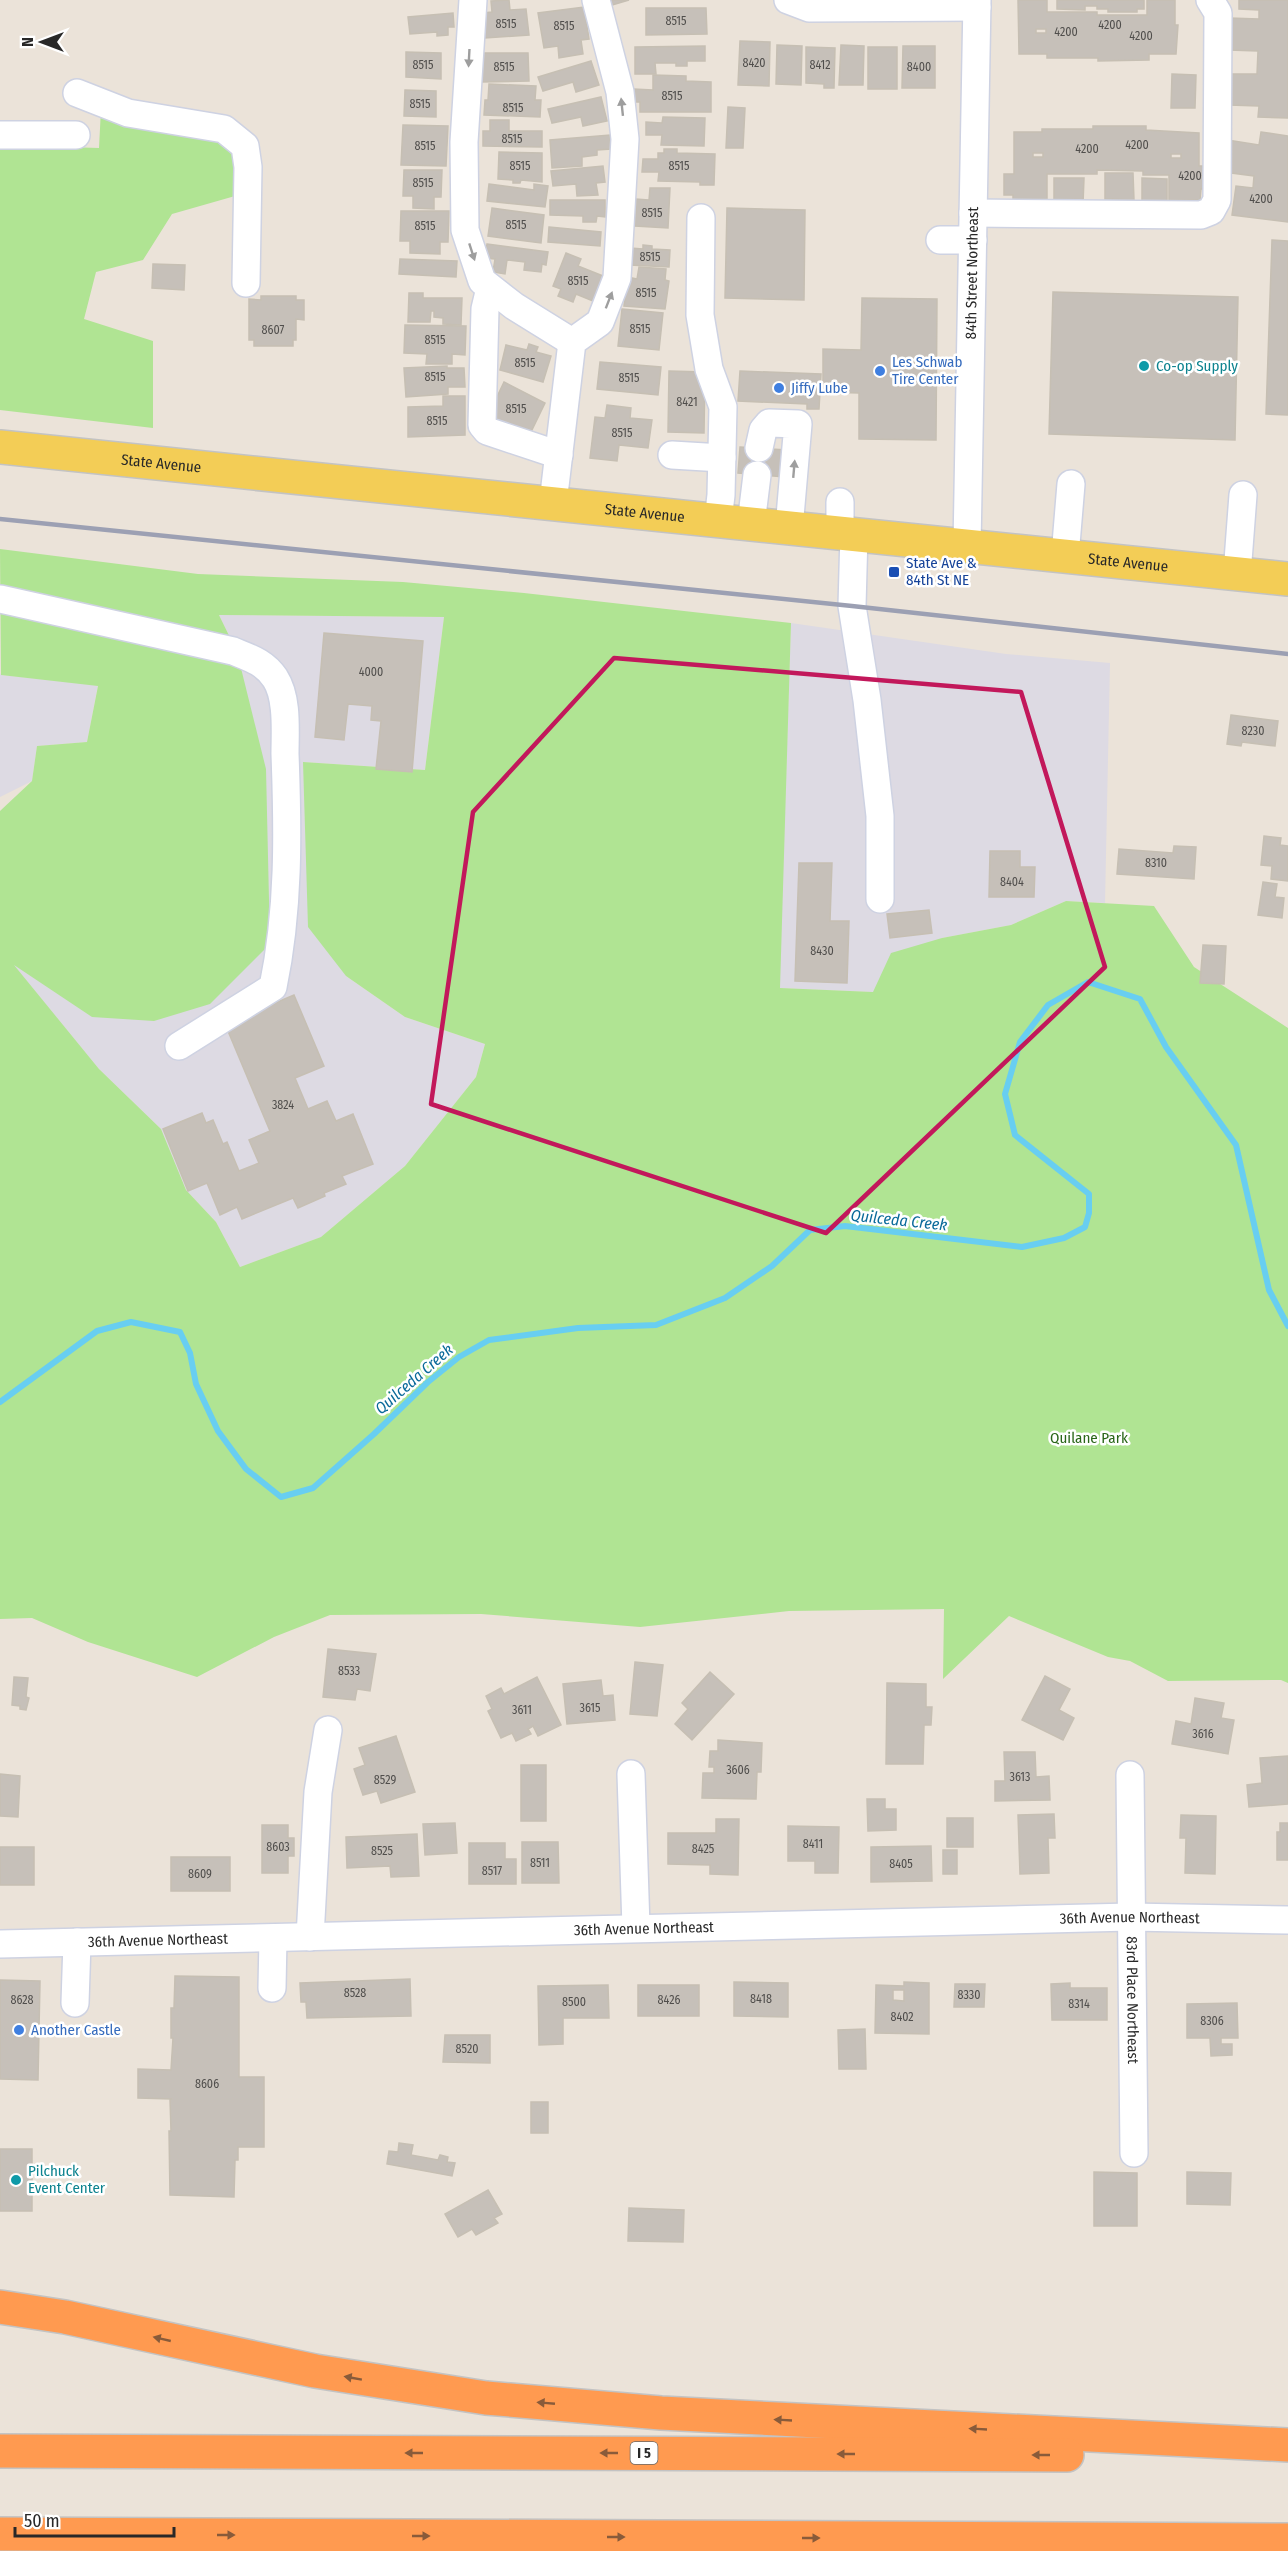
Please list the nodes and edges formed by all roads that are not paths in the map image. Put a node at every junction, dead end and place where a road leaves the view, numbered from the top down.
1 (473, 0) edge
2 (596, 0) edge
3 (788, 0) edge
4 (977, 4) edge
5 (1220, 4) edge
6 (77, 93) dead end
7 (0, 135) edge
8 (76, 135) dead end
9 (973, 213) junction
10 (701, 218) dead end
11 (940, 240) dead end
12 (973, 240) junction
13 (246, 283) dead end
14 (490, 288) junction
15 (572, 342) junction
16 (723, 428) junction
17 (0, 447) edge
18 (559, 455) junction
19 (672, 455) dead end
20 (722, 459) junction
21 (757, 475) dead end
22 (1071, 484) dead end
23 (1243, 495) dead end
24 (553, 504) junction
25 (718, 521) junction
26 (845, 523) junction
27 (750, 524) junction
28 (789, 528) junction
29 (968, 546) junction
30 (1065, 556) junction
31 (1237, 574) junction
32 (1288, 579) edge
33 (0, 599) edge
34 (880, 898) dead end
35 (180, 1046) dead end
36 (328, 1730) dead end
37 (631, 1774) dead end
38 (1130, 1775) dead end
39 (1131, 1917) junction
40 (1288, 1920) edge
41 (636, 1927) junction
42 (310, 1937) junction
43 (273, 1938) junction
44 (77, 1942) junction
45 (0, 1944) edge
46 (272, 1988) dead end
47 (75, 2004) dead end
48 (1134, 2153) dead end
49 (0, 2307) edge
50 (1288, 2445) edge
51 (0, 2451) edge
52 (1288, 2456) edge
53 (0, 2534) edge
54 (1286, 2540) edge
55 (1091, 2551) edge

1 -> 14 street
15 -> 2 street
3 - 4 street
4 - 9 street, 84th Street Northeast
5 - 9 street
6 - 13 street
7 - 8 street
9 - 12 street, 84th Street Northeast
10 - 16 street
11 - 12 street
12 - 29 street, 84th Street Northeast
14 - 15 street
14 - 18 street
15 - 18 street
16 - 20 street
28 -> 16 street
17 - 24 main road, State Avenue
18 - 24 street
19 - 20 street
20 - 25 street
21 - 27 street
22 - 30 street
23 - 31 street
24 - 25 main road, State Avenue
25 - 27 main road, State Avenue
26 - 28 main road, State Avenue
26 - 29 main road, State Avenue
26 - 34 street
27 - 28 main road, State Avenue
29 - 30 main road, State Avenue
30 - 31 main road, State Avenue
31 - 32 main road, State Avenue
33 - 35 street
36 - 42 street
37 - 41 street
38 - 39 street, 83rd Place Northeast
39 - 40 street, 36th Avenue Northeast
39 - 41 street, 36th Avenue Northeast
39 - 48 street, 83rd Place Northeast
41 - 42 street, 36th Avenue Northeast
42 - 43 street, 36th Avenue Northeast
43 - 44 street, 36th Avenue Northeast
43 - 46 street
44 - 45 street, 36th Avenue Northeast
44 - 47 street
50 -> 49 highway
52 -> 51 highway, I 5
53 -> 54 highway
54 - 55 highway

